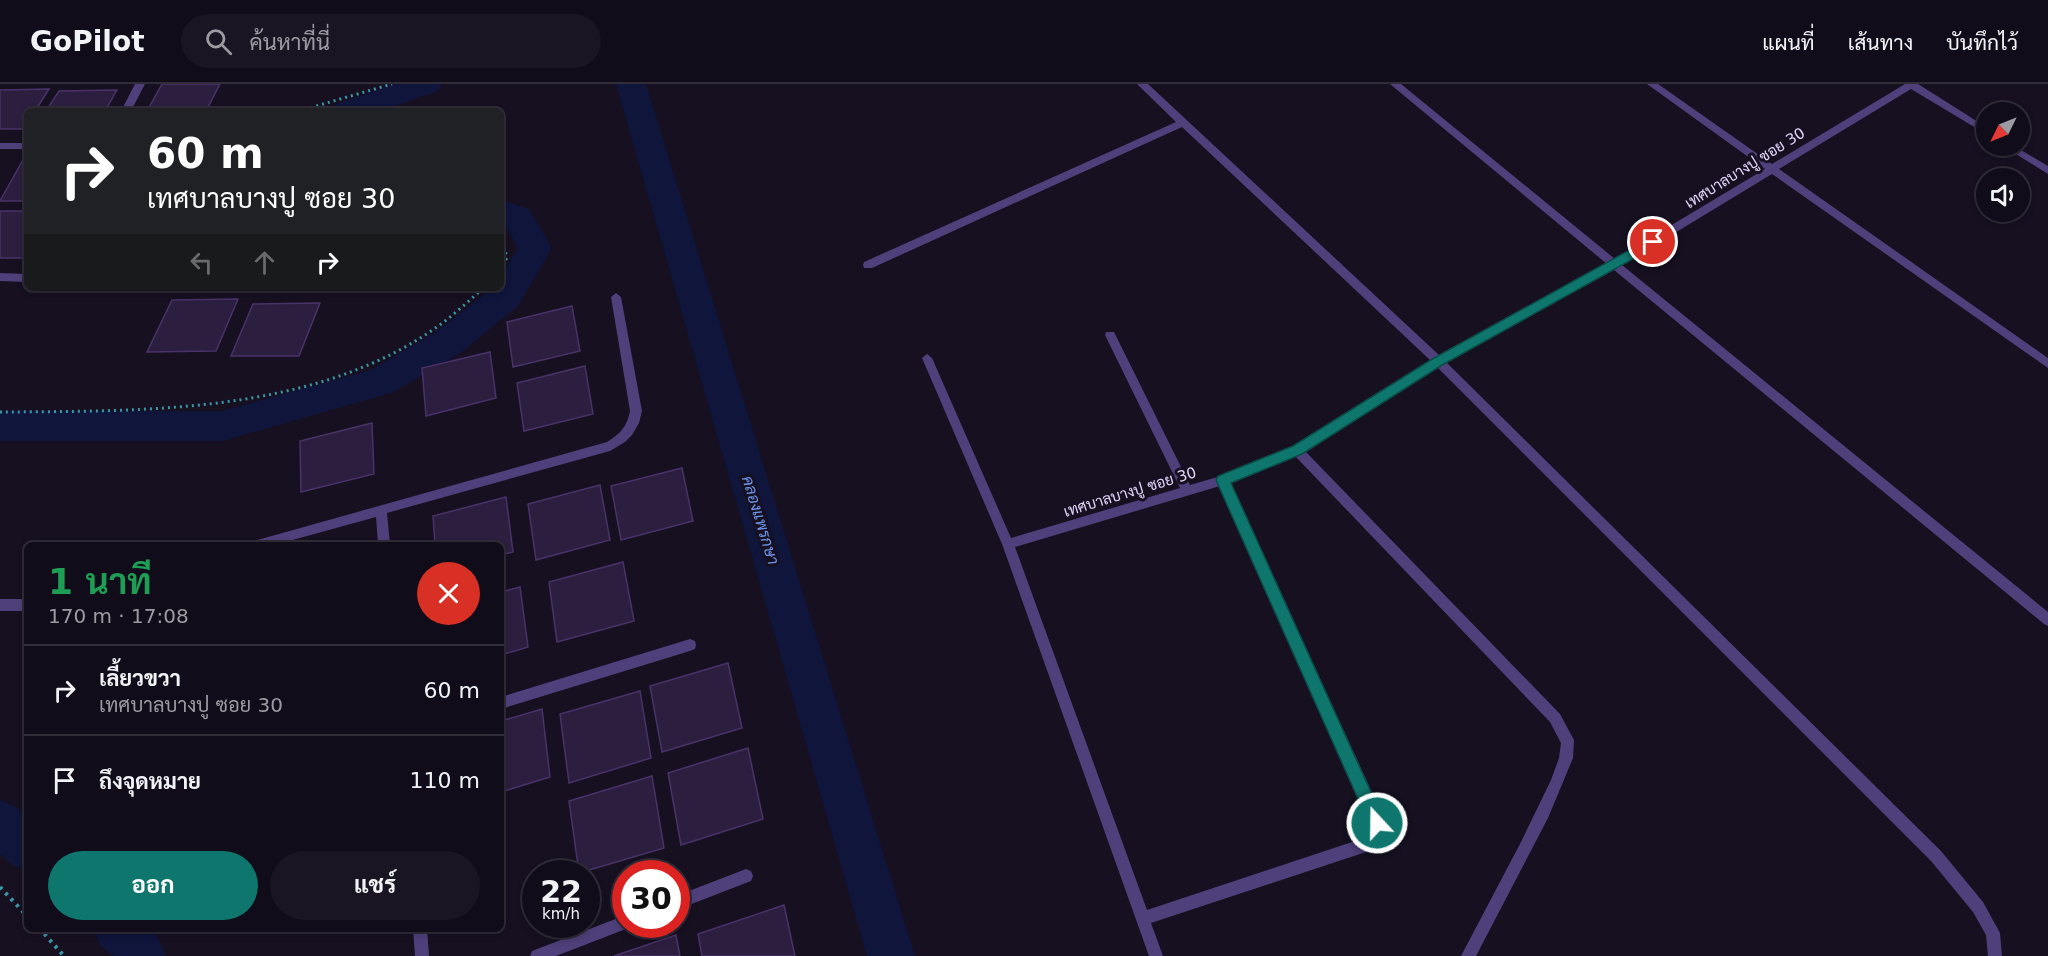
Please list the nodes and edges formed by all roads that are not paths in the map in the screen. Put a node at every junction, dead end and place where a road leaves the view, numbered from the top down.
1 (140, 84) edge
2 (1142, 84) edge
3 (1395, 84) edge
4 (1652, 84) edge
5 (1912, 84) edge
6 (128, 108) edge
7 (1182, 123) junction
8 (1976, 125) edge
9 (0, 146) edge
10 (24, 146) edge
11 (2024, 156) edge
12 (1772, 171) junction
13 (2048, 171) edge
14 (868, 265) dead end
15 (1614, 265) junction
16 (0, 277) edge
17 (24, 278) edge
18 (616, 297) dead end
19 (1110, 335) dead end
20 (927, 358) dead end
21 (1438, 361) junction
22 (2048, 364) edge
23 (1297, 450) junction
24 (1223, 480) junction
25 (1186, 491) junction
26 (381, 510) junction
27 (268, 542) edge
28 (384, 542) edge
29 (1008, 544) junction
30 (0, 605) edge
31 (24, 606) edge
32 (2048, 620) edge
33 (690, 645) dead end
34 (504, 702) edge
35 (746, 876) dead end
36 (690, 898) edge
37 (1142, 919) junction
38 (612, 927) edge
39 (420, 932) edge
40 (422, 956) edge
41 (537, 956) edge
42 (1156, 956) edge
43 (1468, 956) edge
44 (1995, 956) edge

1 - 6 street
2 - 7 street
3 - 15 street
4 - 12 street
5 - 8 street
5 - 12 street, เทศบาลบางปู ซอย 30
7 - 14 street
7 - 21 street
9 - 10 street
11 - 13 street
12 - 15 street, เทศบาลบางปู ซอย 30
12 - 22 street
15 - 21 street, เทศบาลบางปู ซอย 30
15 - 32 street
16 - 17 street
18 - 26 street
19 - 25 street
20 - 29 street
21 - 23 street, เทศบาลบางปู ซอย 30
21 - 44 street
23 - 24 street, เทศบาลบางปู ซอย 30
23 - 43 street
24 - 25 street, เทศบาลบางปู ซอย 30
24 - 37 street
25 - 29 street, เทศบาลบางปู ซอย 30
26 - 27 street
26 - 28 street
29 - 37 street
30 - 31 street
33 - 34 street
35 - 36 street
37 - 42 street
38 - 41 street
39 - 40 street

